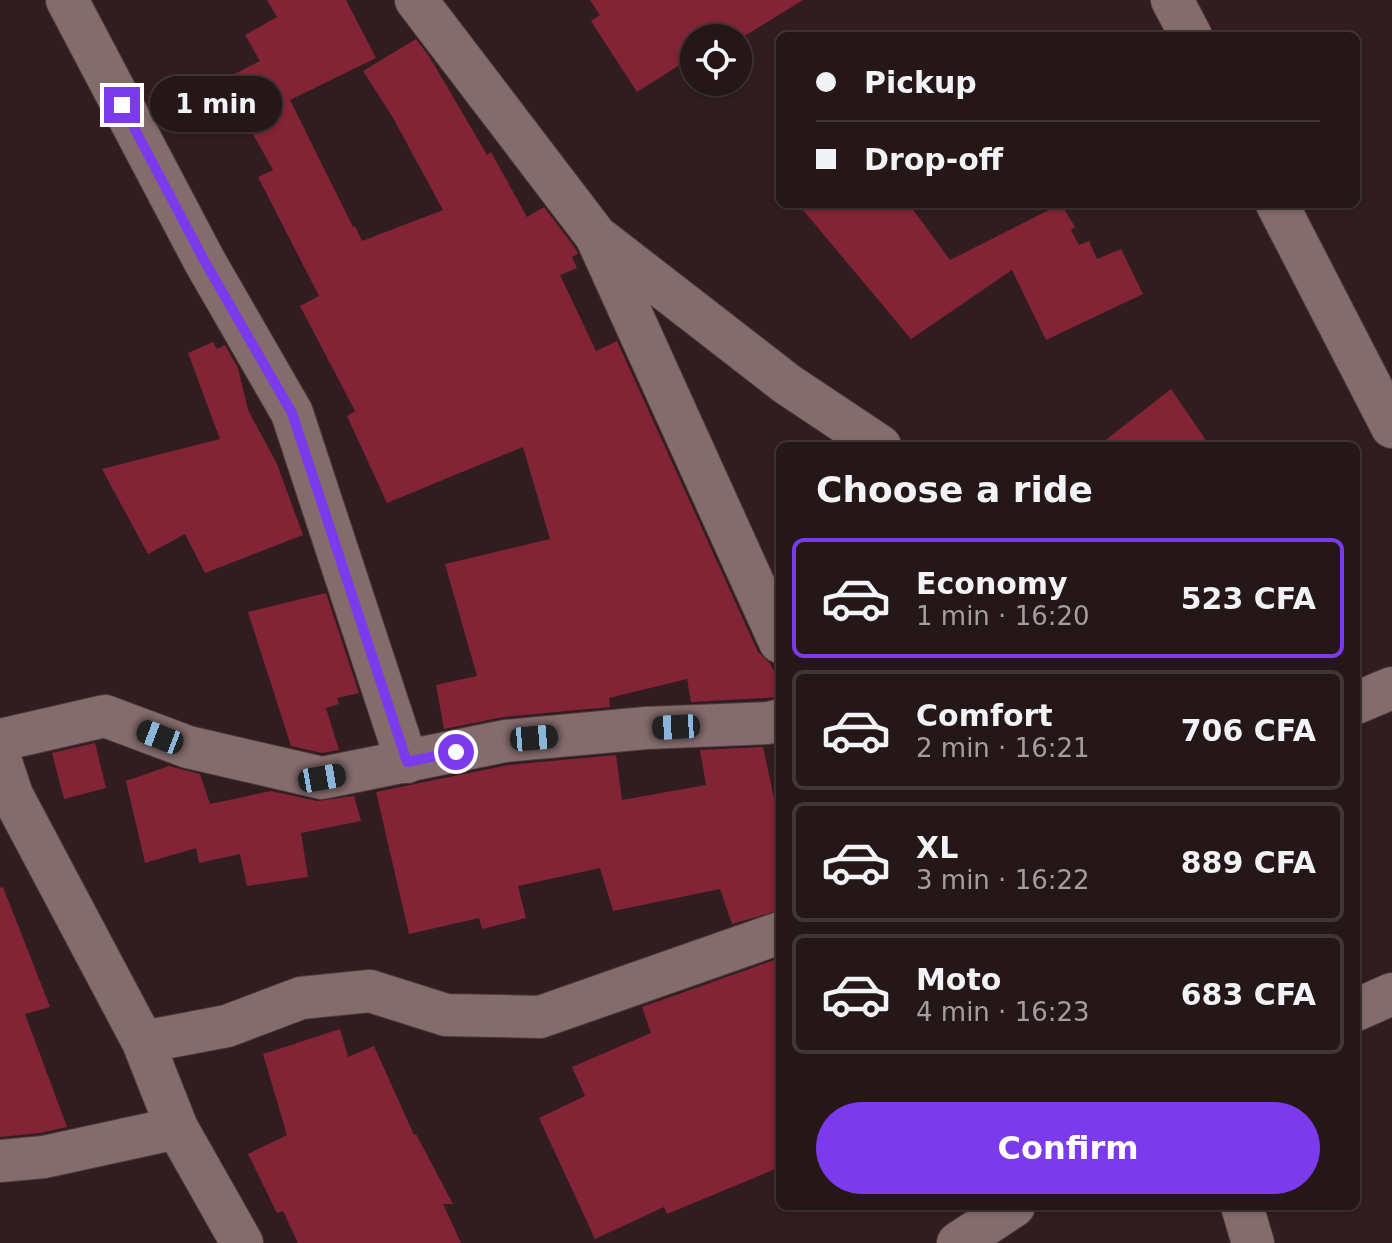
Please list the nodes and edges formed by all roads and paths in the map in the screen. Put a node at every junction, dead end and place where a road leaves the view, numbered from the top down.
1 (67, 0) edge
2 (416, 0) edge
3 (1279, 208) edge
4 (596, 236) junction
5 (1392, 427) edge
6 (874, 442) edge
7 (776, 633) edge
8 (1392, 688) edge
9 (1360, 701) edge
10 (776, 721) edge
11 (0, 740) edge
12 (407, 762) junction
13 (4, 783) edge
14 (776, 934) edge
15 (1392, 994) edge
16 (1360, 1008) edge
17 (143, 1042) junction
18 (177, 1128) junction
19 (0, 1161) edge
20 (1008, 1210) edge
21 (1243, 1210) edge
22 (242, 1243) edge
23 (958, 1243) edge
24 (1253, 1243) edge

1 - 12 street
2 - 4 street
3 - 5 street
4 - 6 street
4 - 7 street
8 - 9 street
10 - 12 street
11 - 12 street
13 - 17 street
14 - 17 street
15 - 16 street
17 - 18 street
18 - 19 street
18 - 22 street
20 - 23 street
21 - 24 street

